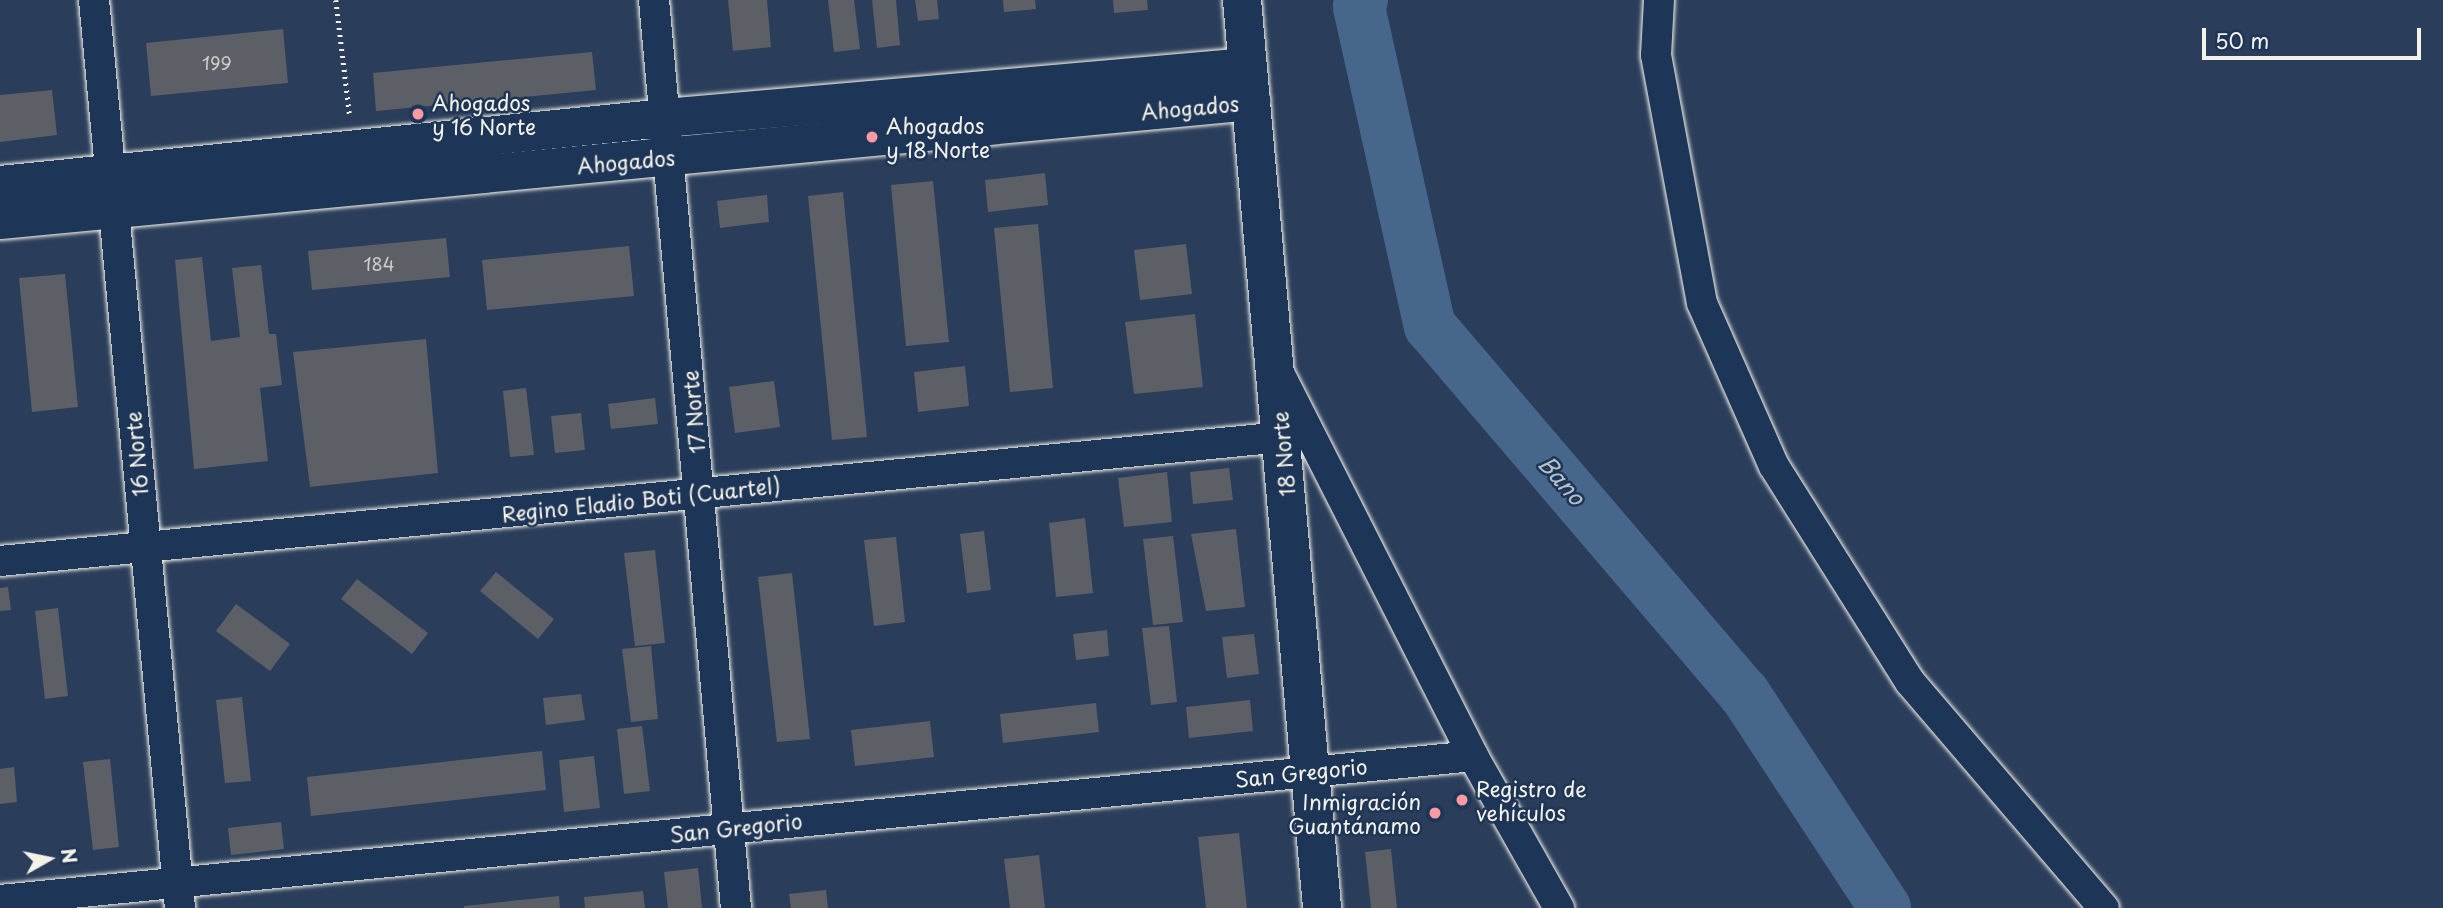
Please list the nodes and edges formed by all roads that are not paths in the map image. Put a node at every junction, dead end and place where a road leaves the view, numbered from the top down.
1 (94, 0) edge
2 (654, 0) edge
3 (1242, 0) edge
4 (1659, 0) edge
5 (1250, 84) junction
6 (665, 118) junction
7 (669, 157) junction
8 (0, 185) edge
9 (112, 192) junction
10 (0, 220) edge
11 (1276, 368) junction
12 (1282, 436) junction
13 (700, 493) junction
14 (144, 548) junction
15 (0, 561) edge
16 (1473, 756) junction
17 (1311, 772) junction
18 (729, 828) junction
19 (179, 896) edge
20 (0, 900) edge
21 (737, 908) edge
22 (1322, 908) edge
23 (1559, 908) edge
24 (2104, 908) edge

1 - 9 street, 16 Norte
2 - 6 street, 17 Norte
3 - 5 main road, 18 Norte
4 - 24 street
5 - 6 main road, Ahogados
5 - 7 main road, Ahogados
5 - 11 main road, 18 Norte
6 - 7 street, 17 Norte
6 - 9 main road, Ahogados
7 - 9 main road, Ahogados
7 - 13 street, 17 Norte
8 - 9 main road, Ahogados
9 - 10 main road, Ahogados
9 - 14 street, 16 Norte
11 - 12 main road, 18 Norte
11 - 16 street
12 - 13 street, Regino Eladio Boti (Cuartel)
12 - 17 main road, 18 Norte
13 - 14 street, Regino Eladio Boti (Cuartel)
13 - 18 street, 17 Norte
14 - 15 street, Regino Eladio Boti (Cuartel)
14 - 19 street, 16 Norte
16 - 17 street, San Gregorio
16 - 23 street
17 - 18 street, San Gregorio
17 - 22 main road, 18 Norte
18 - 19 street, San Gregorio
18 - 21 street, 17 Norte
19 - 20 street, San Gregorio

